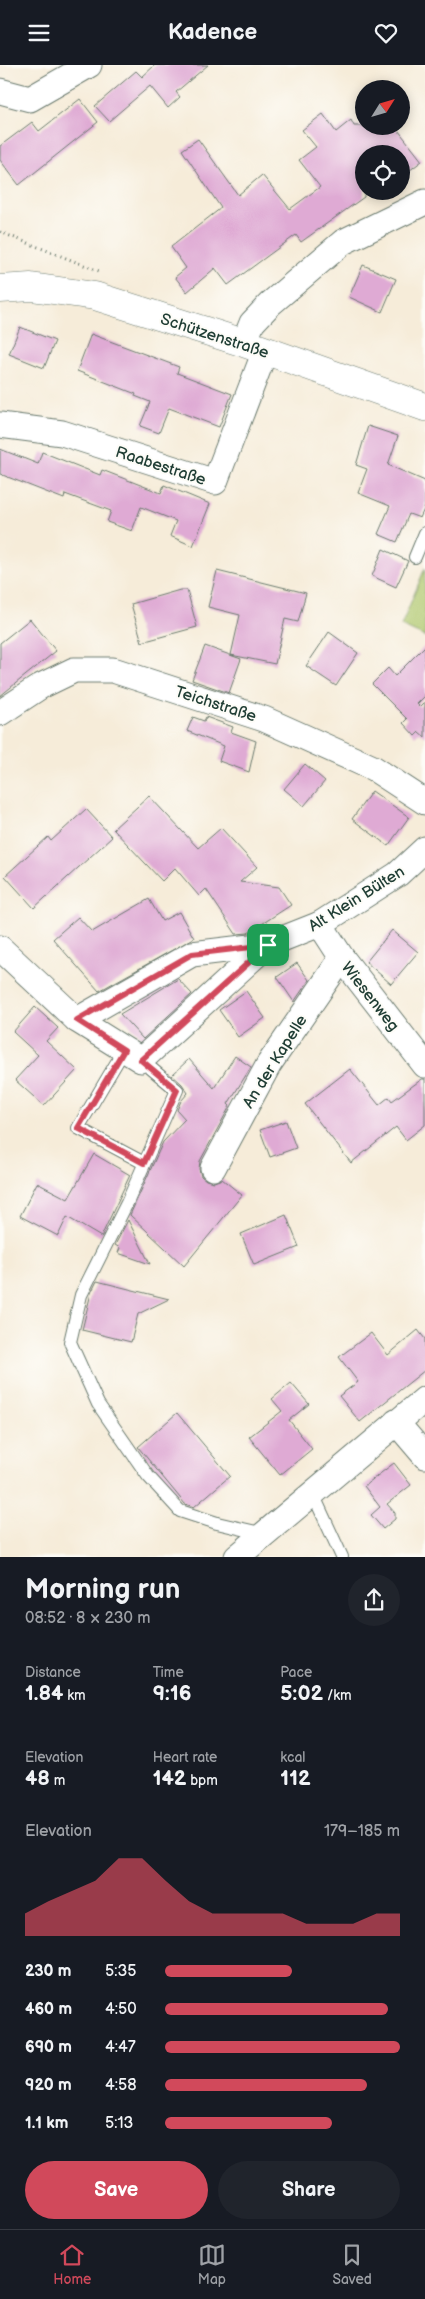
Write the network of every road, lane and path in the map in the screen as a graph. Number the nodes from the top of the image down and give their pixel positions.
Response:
1 (89, 65) edge
2 (0, 91) edge
3 (425, 202) edge
4 (0, 232) edge
5 (102, 272) dead end
6 (0, 289) edge
7 (255, 347) junction
8 (425, 407) edge
9 (0, 425) edge
10 (425, 533) edge
11 (415, 557) dead end
12 (0, 713) edge
13 (425, 802) edge
14 (425, 849) edge
15 (320, 924) junction
16 (268, 945) junction
17 (0, 947) edge
18 (342, 958) junction
19 (77, 1020) junction
20 (133, 1055) junction
21 (425, 1065) edge
22 (144, 1163) junction
23 (212, 1168) dead end
24 (425, 1399) edge
25 (396, 1422) junction
26 (425, 1456) edge
27 (313, 1494) junction
28 (264, 1534) junction
29 (237, 1557) edge
30 (342, 1557) edge

1 - 2 street
3 - 7 street
4 - 5 path
6 - 7 street, Schützenstraße
7 - 8 street, Schützenstraße
7 - 9 street, Raabestraße
10 - 11 lane
12 - 13 street, Teichstraße
14 - 15 street, Alt Klein Bülten
15 - 16 street, Alt Klein Bülten
15 - 18 street, Wiesenweg
16 - 19 street, Alt Klein Bülten
16 - 20 street
17 - 19 street
18 - 21 street, Wiesenweg
18 - 23 street, An der Kapelle
19 - 20 street
20 - 22 lane
20 - 22 lane
22 - 28 lane
24 - 25 street
25 - 26 street
25 - 27 street
27 - 28 street
27 - 30 lane
28 - 29 street

